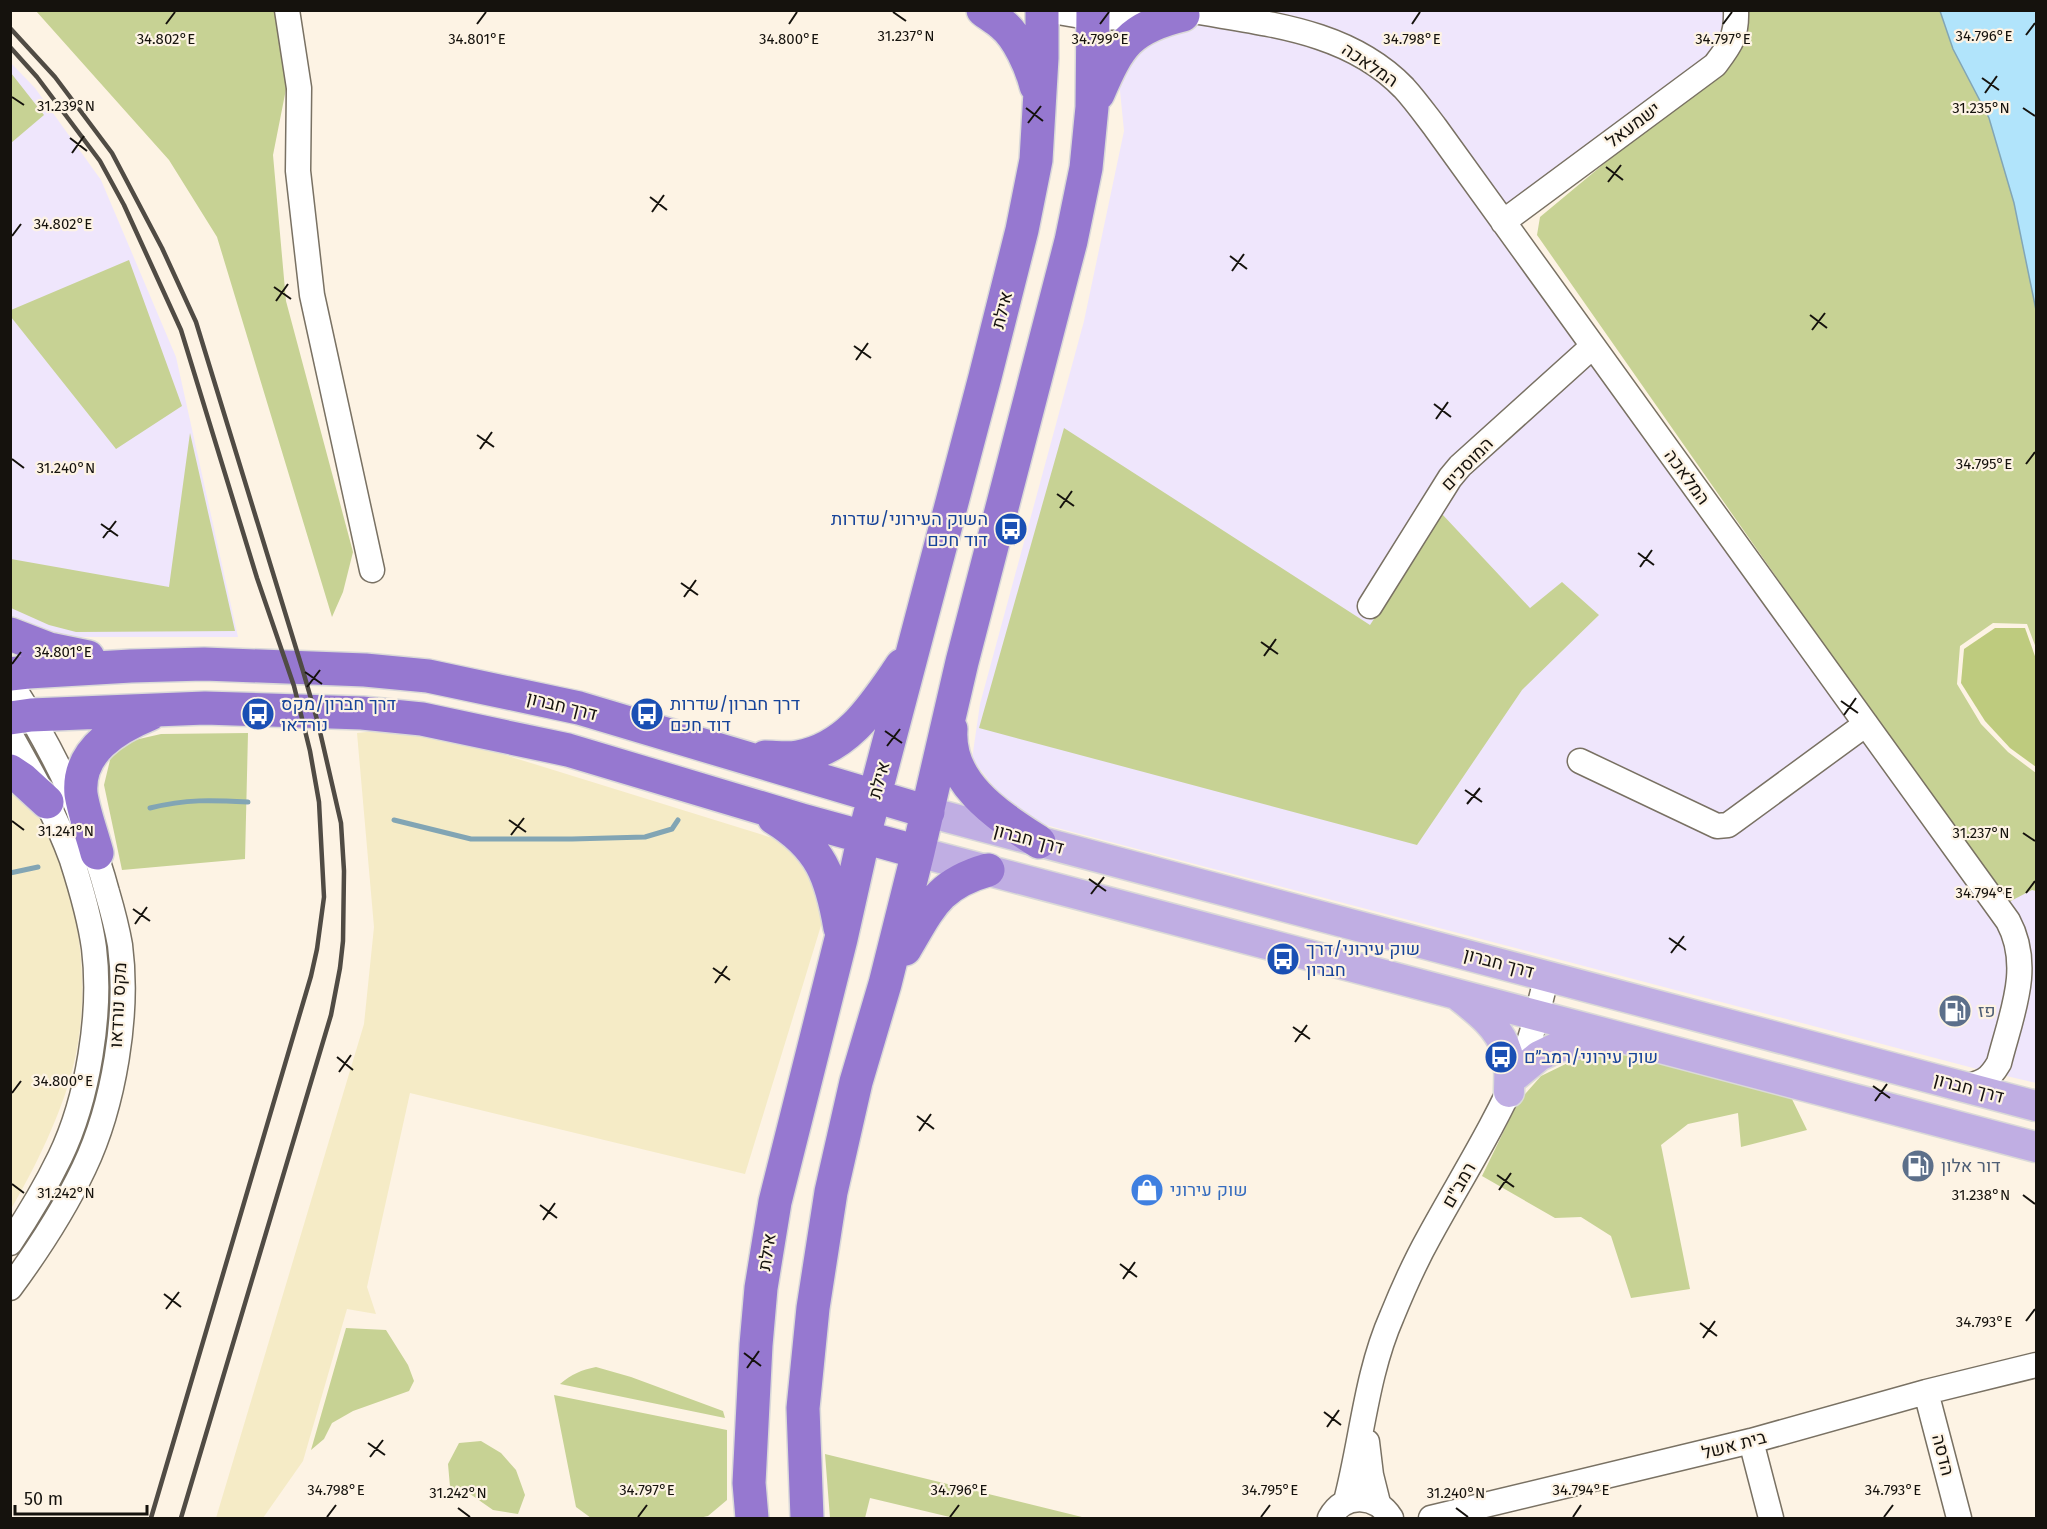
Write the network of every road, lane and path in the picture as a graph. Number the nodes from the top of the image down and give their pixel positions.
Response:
1 (287, 10) edge
2 (983, 10) edge
3 (1044, 10) edge
4 (1296, 10) edge
5 (1736, 10) edge
6 (1093, 14) edge
7 (1220, 14) edge
8 (1308, 33) junction
9 (1040, 102) junction
10 (1092, 107) junction
11 (1503, 222) junction
12 (1593, 346) junction
13 (372, 570) dead end
14 (1370, 606) dead end
15 (10, 634) edge
16 (914, 649) junction
17 (131, 666) junction
18 (10, 674) edge
19 (10, 682) edge
20 (954, 700) junction
21 (164, 709) junction
22 (17, 722) edge
23 (1866, 724) junction
24 (741, 757) junction
25 (1580, 761) dead end
26 (10, 771) edge
27 (874, 796) junction
28 (46, 802) junction
29 (754, 806) junction
30 (928, 812) junction
31 (864, 836) junction
32 (1039, 842) junction
33 (918, 852) junction
34 (97, 853) junction
35 (988, 870) junction
36 (842, 939) junction
37 (1547, 976) junction
38 (885, 984) junction
39 (1456, 993) junction
40 (1537, 1015) junction
41 (1618, 1036) junction
42 (1999, 1063) junction
43 (1512, 1084) junction
44 (1964, 1087) junction
45 (2034, 1105) edge
46 (2037, 1147) edge
47 (10, 1244) edge
48 (10, 1288) edge
49 (2037, 1365) edge
50 (1368, 1392) junction
51 (1926, 1392) junction
52 (1751, 1441) junction
53 (1338, 1510) edge
54 (1384, 1511) edge
55 (752, 1518) edge
56 (807, 1518) edge
57 (1431, 1518) edge
58 (1771, 1518) edge
59 (1959, 1518) edge

1 - 13 street
2 - 9 highway
3 - 6 street, המלאכה
3 - 9 highway, אילת
4 - 8 street
5 - 11 street, ישמעאל
6 - 7 street, המלאכה
6 - 10 highway
7 - 8 street, המלאכה
7 - 10 highway
8 - 11 street, המלאכה
9 - 16 highway, אילת
10 - 20 highway
11 - 12 street, המלאכה
12 - 14 street, המוסכים
12 - 23 street, המלאכה
15 - 17 highway
16 - 24 highway
16 - 27 highway, אילת
17 - 18 highway, דרך חברון
17 - 24 highway, דרך חברון
19 - 22 street
20 - 30 highway
20 - 32 highway
21 - 22 highway
21 - 29 highway
21 - 34 highway
22 - 28 street, מקס נורדאו
22 - 34 street, מקס נורדאו
23 - 25 street
23 - 42 street, המלאכה
24 - 27 highway, דרך חברון
26 - 28 highway
27 - 30 highway, דרך חברון
27 - 31 highway, אילת
28 - 47 street, מקס נורדאו
29 - 31 highway
29 - 36 highway
30 - 32 main road, דרך חברון
30 - 33 highway
31 - 33 highway
31 - 36 highway, אילת
32 - 37 main road, דרך חברון
33 - 35 main road
33 - 38 highway
34 - 48 street, מקס נורדאו
35 - 38 highway
35 - 39 main road
36 - 55 highway, אילת
37 - 40 street, רמב"ם
37 - 44 main road, דרך חברון
38 - 56 highway
39 - 40 main road
39 - 43 main road
40 - 41 main road
40 - 43 street, רמב"ם
41 - 43 main road
41 - 46 main road
42 - 44 street, המלאכה
42 - 45 street
43 - 50 street, רמב"ם
44 - 45 main road, דרך חברון
49 - 51 street, בית אשל
50 - 53 street, רמב"ם
50 - 54 street, רמב"ם
51 - 52 street, בית אשל
51 - 59 street, הדסה
52 - 57 street, בית אשל
52 - 58 street
53 - 54 street

